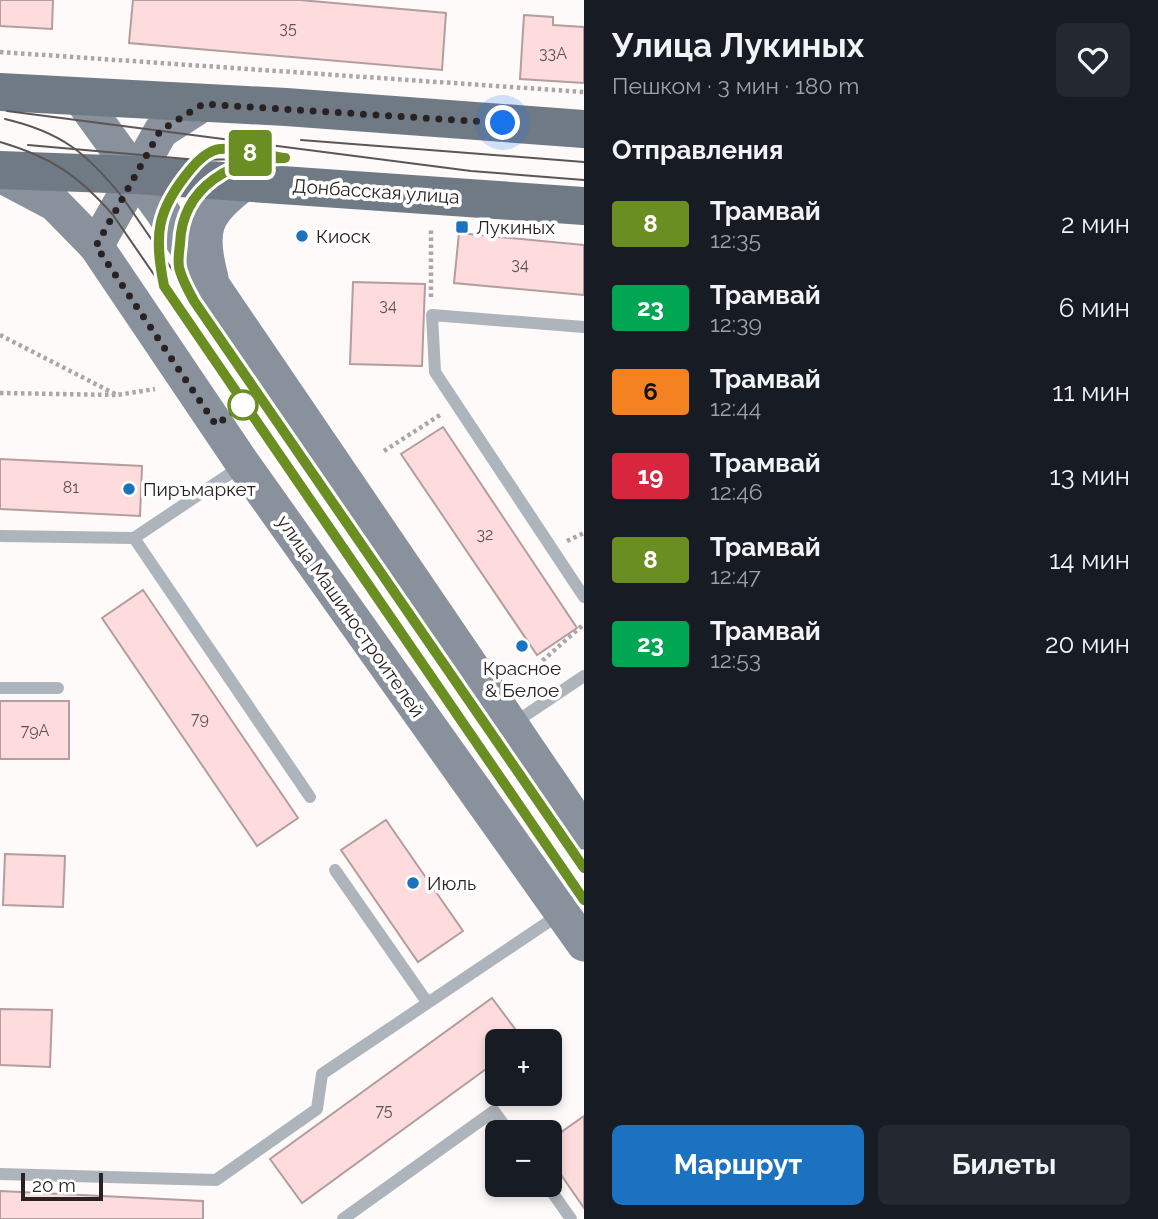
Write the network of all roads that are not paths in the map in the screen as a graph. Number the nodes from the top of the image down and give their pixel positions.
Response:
1 (0, 92) edge
2 (79, 96) junction
3 (203, 104) junction
4 (584, 129) edge
5 (0, 173) edge
6 (136, 175) junction
7 (245, 183) junction
8 (584, 206) edge
9 (96, 246) junction
10 (213, 289) junction
11 (584, 327) edge
12 (243, 464) junction
13 (0, 536) edge
14 (134, 538) junction
15 (584, 597) edge
16 (584, 676) edge
17 (0, 688) edge
18 (58, 688) dead end
19 (511, 725) junction
20 (310, 797) dead end
21 (584, 832) edge
22 (335, 870) dead end
23 (562, 913) junction
24 (584, 944) edge
25 (427, 1002) junction
26 (500, 1120) edge
27 (0, 1174) edge
28 (555, 1197) edge
29 (343, 1219) edge
30 (571, 1219) edge

1 - 2 main road
2 - 3 main road
2 - 6 main road
3 - 4 main road
3 - 6 main road
5 - 6 main road, Донбасская улица
5 - 9 main road, улица Машиностроителей
6 - 7 main road, Донбасская улица
6 - 9 main road
6 - 10 main road
7 - 8 main road, Донбасская улица
7 - 10 main road
9 - 12 main road, улица Машиностроителей
10 - 19 main road
11 - 15 lane
12 - 14 lane
12 - 23 main road, улица Машиностроителей
13 - 14 lane
14 - 20 lane
16 - 19 lane
17 - 18 lane
19 - 21 main road
22 - 25 lane
23 - 24 main road, улица Машиностроителей
23 - 25 lane
25 - 27 lane
26 - 29 lane
28 - 30 lane

